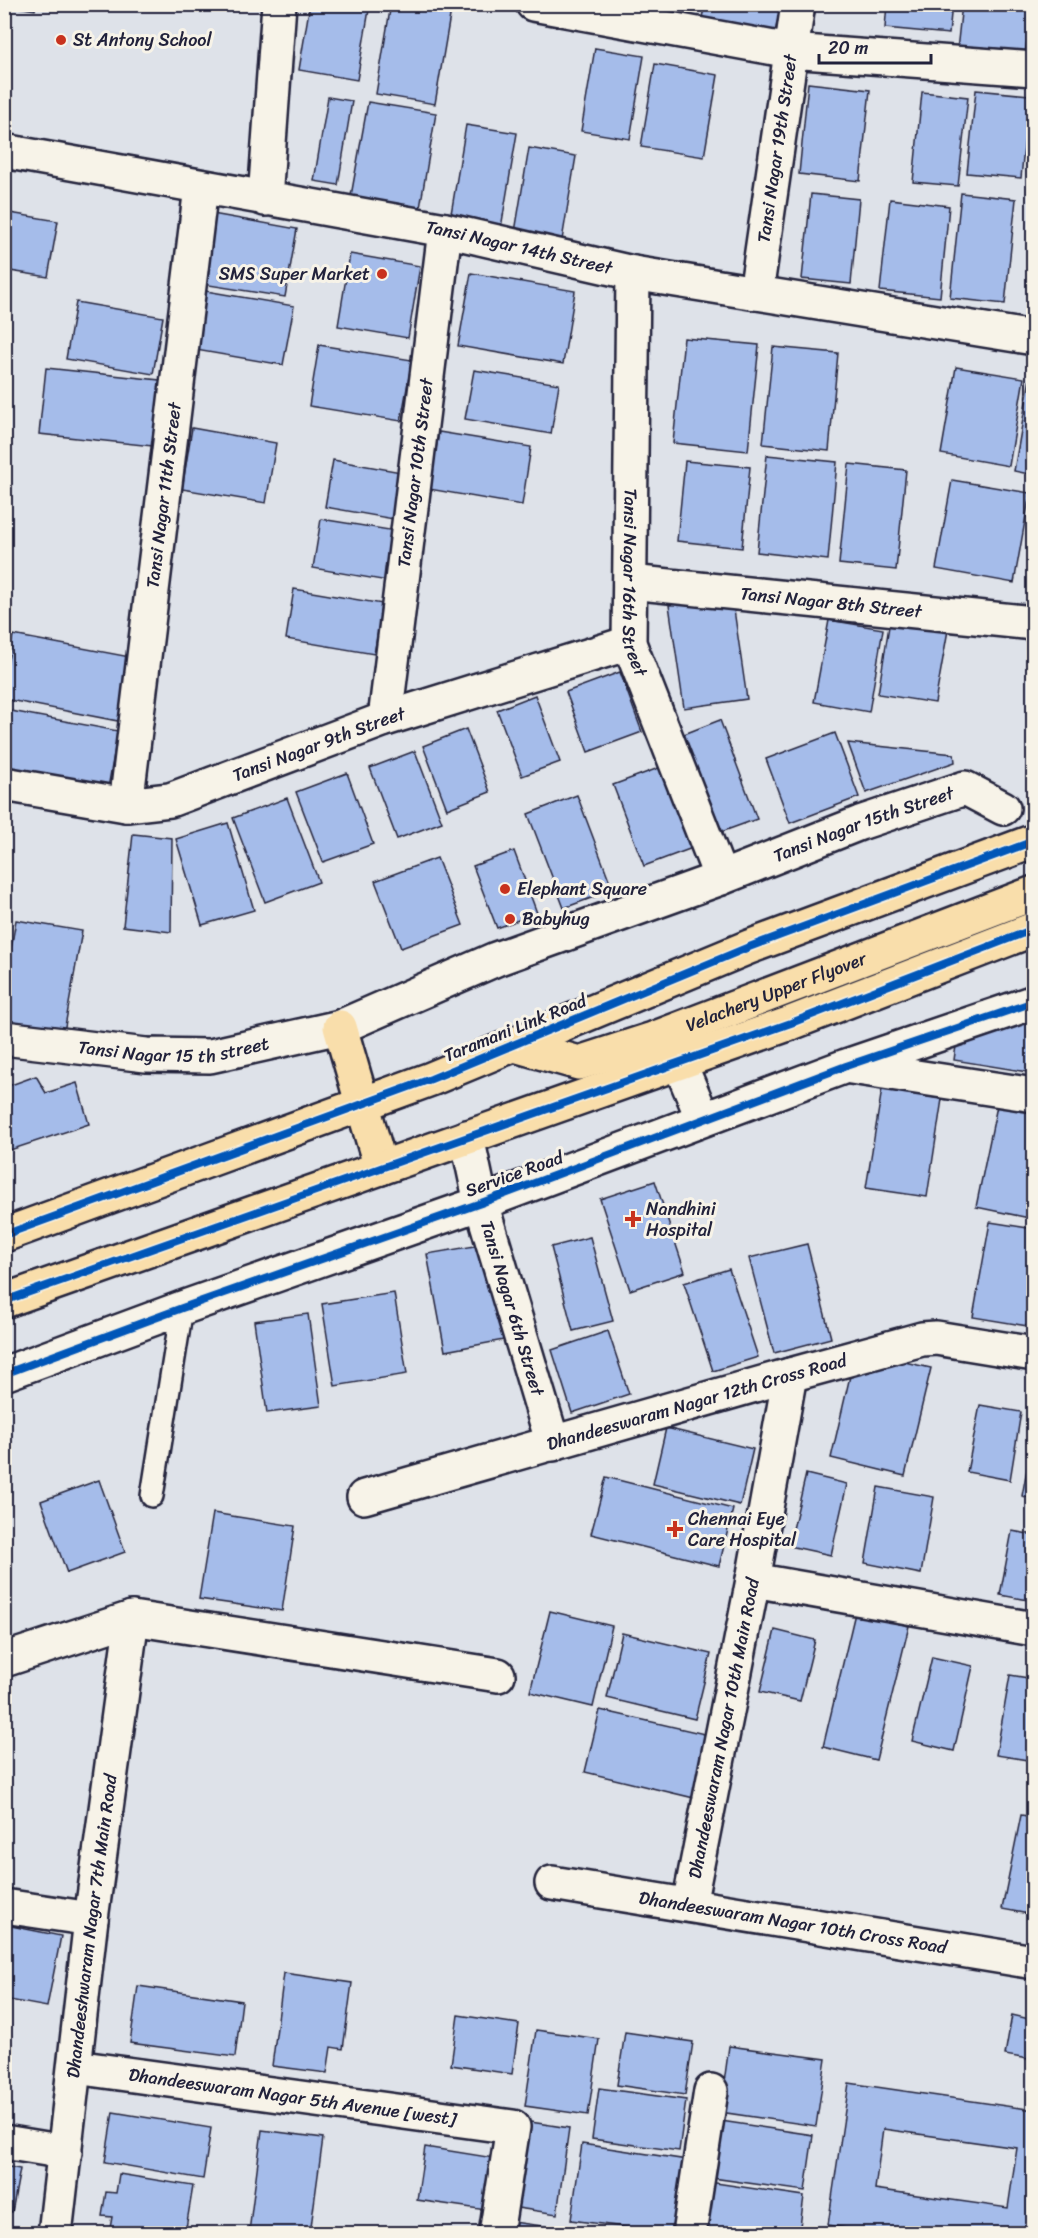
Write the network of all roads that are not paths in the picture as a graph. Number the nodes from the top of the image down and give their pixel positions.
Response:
1 (279, 4) edge
2 (533, 4) edge
3 (798, 4) edge
4 (790, 51) junction
5 (1034, 69) edge
6 (4, 151) edge
7 (201, 187) junction
8 (265, 199) junction
9 (445, 230) junction
10 (633, 273) junction
11 (756, 293) junction
12 (1034, 338) edge
13 (630, 582) junction
14 (1034, 623) edge
15 (629, 643) junction
16 (385, 718) junction
17 (4, 784) edge
18 (126, 805) junction
19 (1003, 808) dead end
20 (1034, 842) edge
21 (722, 878) junction
22 (1034, 892) edge
23 (1034, 929) edge
24 (1034, 1002) edge
25 (340, 1027) junction
26 (4, 1038) edge
27 (514, 1045) junction
28 (679, 1062) junction
29 (846, 1066) junction
30 (1034, 1095) edge
31 (361, 1103) junction
32 (703, 1119) junction
33 (467, 1137) junction
34 (381, 1168) junction
35 (481, 1203) junction
36 (4, 1235) edge
37 (4, 1301) edge
38 (182, 1308) junction
39 (1034, 1354) edge
40 (4, 1374) edge
41 (790, 1375) junction
42 (553, 1444) junction
43 (152, 1496) dead end
44 (364, 1497) dead end
45 (753, 1580) junction
46 (132, 1618) junction
47 (1034, 1629) edge
48 (4, 1660) edge
49 (498, 1675) dead end
50 (552, 1883) dead end
51 (4, 1905) edge
52 (689, 1905) junction
53 (91, 1919) junction
54 (1034, 1962) edge
55 (75, 2067) junction
56 (711, 2091) dead end
57 (4, 2142) edge
58 (65, 2152) junction
59 (56, 2234) edge
60 (496, 2234) edge
61 (689, 2234) edge

1 - 8 street
2 - 4 street
3 - 4 street, Tansi Nagar 19th Street
4 - 5 street
4 - 11 street, Tansi Nagar 19th Street
6 - 7 street, Tansi Nagar 14th Street
7 - 8 street, Tansi Nagar 14th Street
7 - 18 street, Tansi Nagar 11th Street
8 - 9 street, Tansi Nagar 14th Street
9 - 10 street, Tansi Nagar 14th Street
9 - 16 street, Tansi Nagar 10th Street
10 - 11 street, Tansi Nagar 14th Street
10 - 13 street, Tansi Nagar 16th Street
11 - 12 street, Tansi Nagar 14th Street
13 - 14 street, Tansi Nagar 8th Street
13 - 15 street, Tansi Nagar 16th Street
15 - 16 street, Tansi Nagar 9th Street
15 - 21 street, Tansi Nagar 16th Street
16 - 18 street, Tansi Nagar 9th Street
17 - 18 street, Tansi Nagar 9th Street
19 - 21 street, Tansi Nagar 15th Street
20 - 27 main road, Taramani Link Road
21 - 25 street, Tansi Nagar 15th Street
22 - 27 main road, Velachery Upper Flyover
23 - 28 main road
24 - 29 street, Service Road
25 - 26 street, Tansi Nagar 15 th street
25 - 31 main road
27 - 31 main road, Taramani Link Road
28 - 32 street
28 - 33 main road
29 - 30 street
29 - 32 street, Service Road
31 - 34 main road
31 - 36 main road, Taramani Link Road
32 - 35 street, Service Road
33 - 34 main road
33 - 35 street, Tansi Nagar 6th Street
34 - 37 main road
35 - 38 street, Service Road
35 - 42 street, Tansi Nagar 6th Street
38 - 40 street, Service Road
38 - 43 lane
39 - 41 street, Dhandeeswaram Nagar 12th Cross Road
41 - 42 street, Dhandeeswaram Nagar 12th Cross Road
41 - 45 street, Dhandeeswaram Nagar 10th Main Road
42 - 44 street, Dhandeeswaram Nagar 12th Cross Road
45 - 47 street
45 - 52 street, Dhandeeswaram Nagar 10th Main Road
46 - 48 street
46 - 49 street
46 - 53 street, Dhandeeshwaram Nagar 7th Main Road
50 - 52 street, Dhandeeswaram Nagar 10th Cross Road
51 - 53 street
52 - 54 street, Dhandeeswaram Nagar 10th Cross Road
53 - 55 street, Dhandeeshwaram Nagar 7th Main Road
55 - 58 street, Dhandeeshwaram Nagar 7th Main Road
55 - 60 street, Dhandeeswaram Nagar 5th Avenue [west]
56 - 61 street
57 - 58 street
58 - 59 street, Dhandeeshwaram Nagar 7th Main Road

